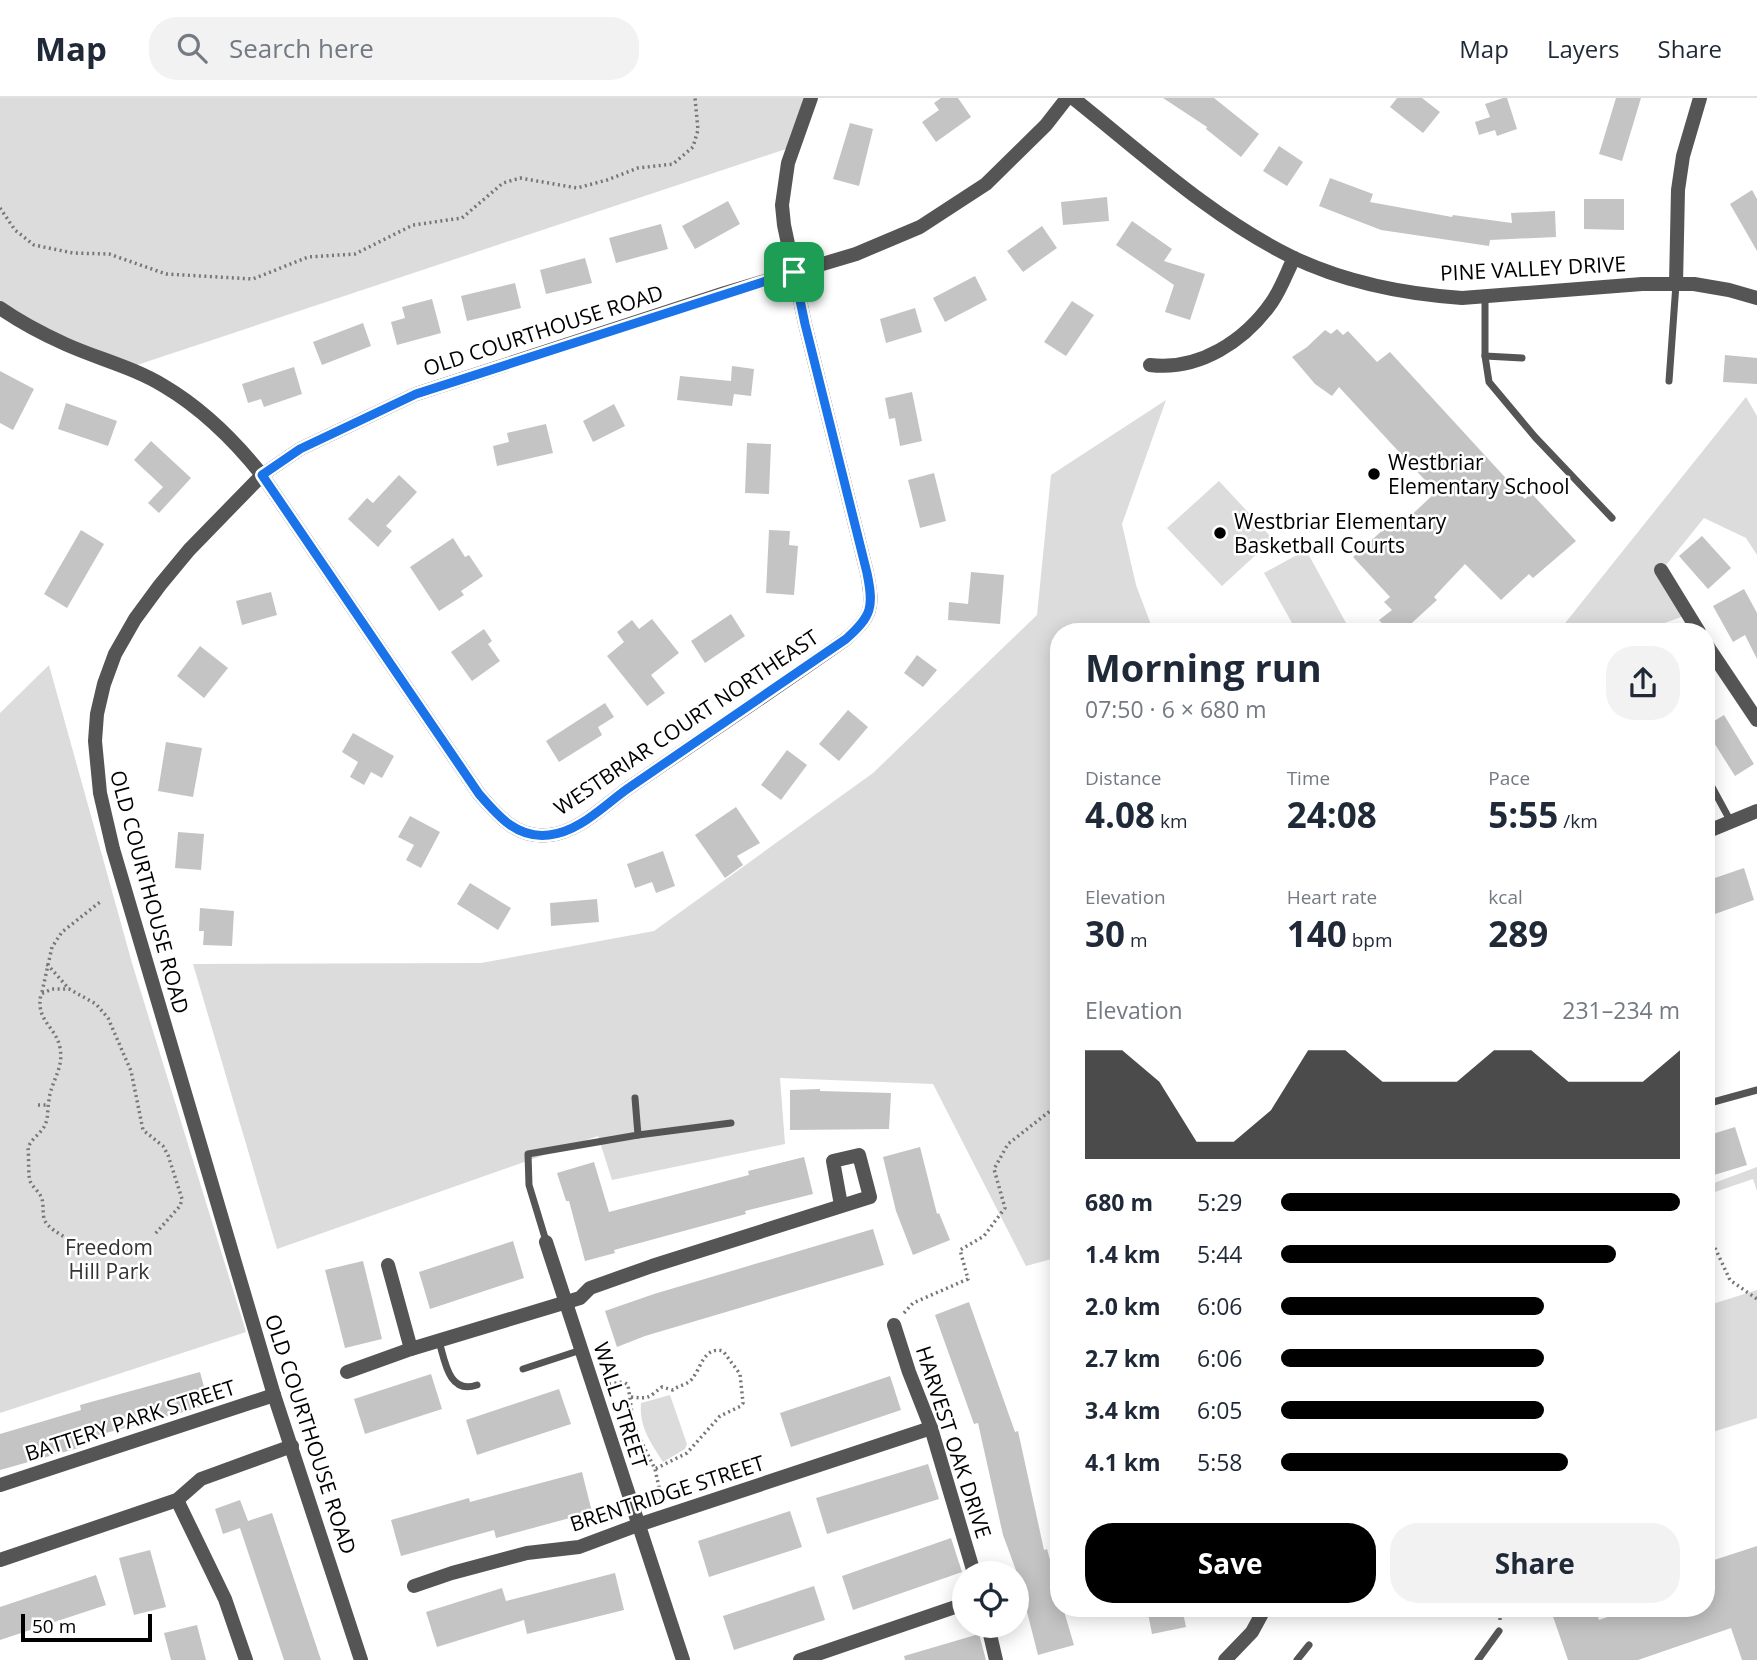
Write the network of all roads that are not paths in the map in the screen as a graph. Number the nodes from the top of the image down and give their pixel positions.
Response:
1 (811, 98) edge
2 (1067, 98) edge
3 (1073, 98) edge
4 (1700, 98) edge
5 (1294, 258) junction
6 (794, 272) junction
7 (1676, 284) junction
8 (1485, 295) junction
9 (1757, 298) edge
10 (0, 308) edge
11 (1485, 356) junction
12 (1522, 358) dead end
13 (1150, 365) dead end
14 (1669, 381) dead end
15 (262, 475) junction
16 (1612, 518) dead end
17 (1661, 570) dead end
18 (1693, 623) edge
19 (1715, 657) edge
20 (1757, 720) edge
21 (1715, 793) edge
22 (1757, 811) edge
23 (1731, 822) junction
24 (1715, 828) edge
25 (1757, 1090) edge
26 (635, 1098) dead end
27 (1715, 1102) edge
28 (731, 1123) dead end
29 (639, 1135) junction
30 (841, 1205) junction
31 (546, 1242) joint
32 (388, 1265) dead end
33 (566, 1302) junction
34 (894, 1325) road end
35 (438, 1340) junction
36 (411, 1349) junction
37 (581, 1350) junction
38 (523, 1370) dead end
39 (347, 1371) dead end
40 (477, 1385) dead end
41 (274, 1395) junction
42 (931, 1428) junction
43 (292, 1446) junction
44 (0, 1485) edge
45 (177, 1500) junction
46 (638, 1525) junction
47 (0, 1560) edge
48 (970, 1561) edge
49 (414, 1586) dead end
50 (952, 1609) edge
51 (1260, 1617) edge
52 (1499, 1631) dead end
53 (991, 1638) edge
54 (1309, 1645) dead end
55 (246, 1660) edge
56 (361, 1660) edge
57 (683, 1660) edge
58 (800, 1660) edge
59 (996, 1660) edge
60 (1225, 1660) edge
61 (1297, 1660) edge
62 (1478, 1660) edge

1 - 6 street, WESTBRIAR COURT NORTHEAST
2 - 6 street, OLD COURTHOUSE ROAD
3 - 5 street, PINE VALLEY DRIVE
4 - 7 street
5 - 8 street, PINE VALLEY DRIVE
5 - 13 street
6 - 15 street, OLD COURTHOUSE ROAD
6 - 15 street, WESTBRIAR COURT NORTHEAST
7 - 8 street, PINE VALLEY DRIVE
7 - 9 street, PINE VALLEY DRIVE
7 - 14 lane
8 - 11 lane
10 - 15 street, WESTBRIAR COURT NORTHEAST
11 - 12 lane
11 - 16 lane
15 - 41 street, OLD COURTHOUSE ROAD
17 - 18 street
19 - 20 street
21 - 23 lane
22 - 23 street
23 - 24 street
25 - 27 lane
26 - 29 lane
28 - 29 lane
29 - 31 lane
30 - 30 street
30 - 33 street
31 - 33 street, WALL STREET
32 - 36 street
33 - 35 street
33 - 37 street, WALL STREET
34 - 42 street, HARVEST OAK DRIVE
35 - 36 street
35 - 40 lane
36 - 39 street
37 - 38 lane
37 - 46 street, WALL STREET
41 - 43 street, OLD COURTHOUSE ROAD
41 - 44 street, BATTERY PARK STREET
42 - 46 street, BRENTRIDGE STREET
42 - 48 street, HARVEST OAK DRIVE
43 - 45 street
43 - 56 street, OLD COURTHOUSE ROAD
45 - 47 street
45 - 55 street
46 - 49 street, BRENTRIDGE STREET
46 - 57 street, WALL STREET
50 - 58 street
51 - 60 street
52 - 62 lane
53 - 59 street
54 - 61 lane

